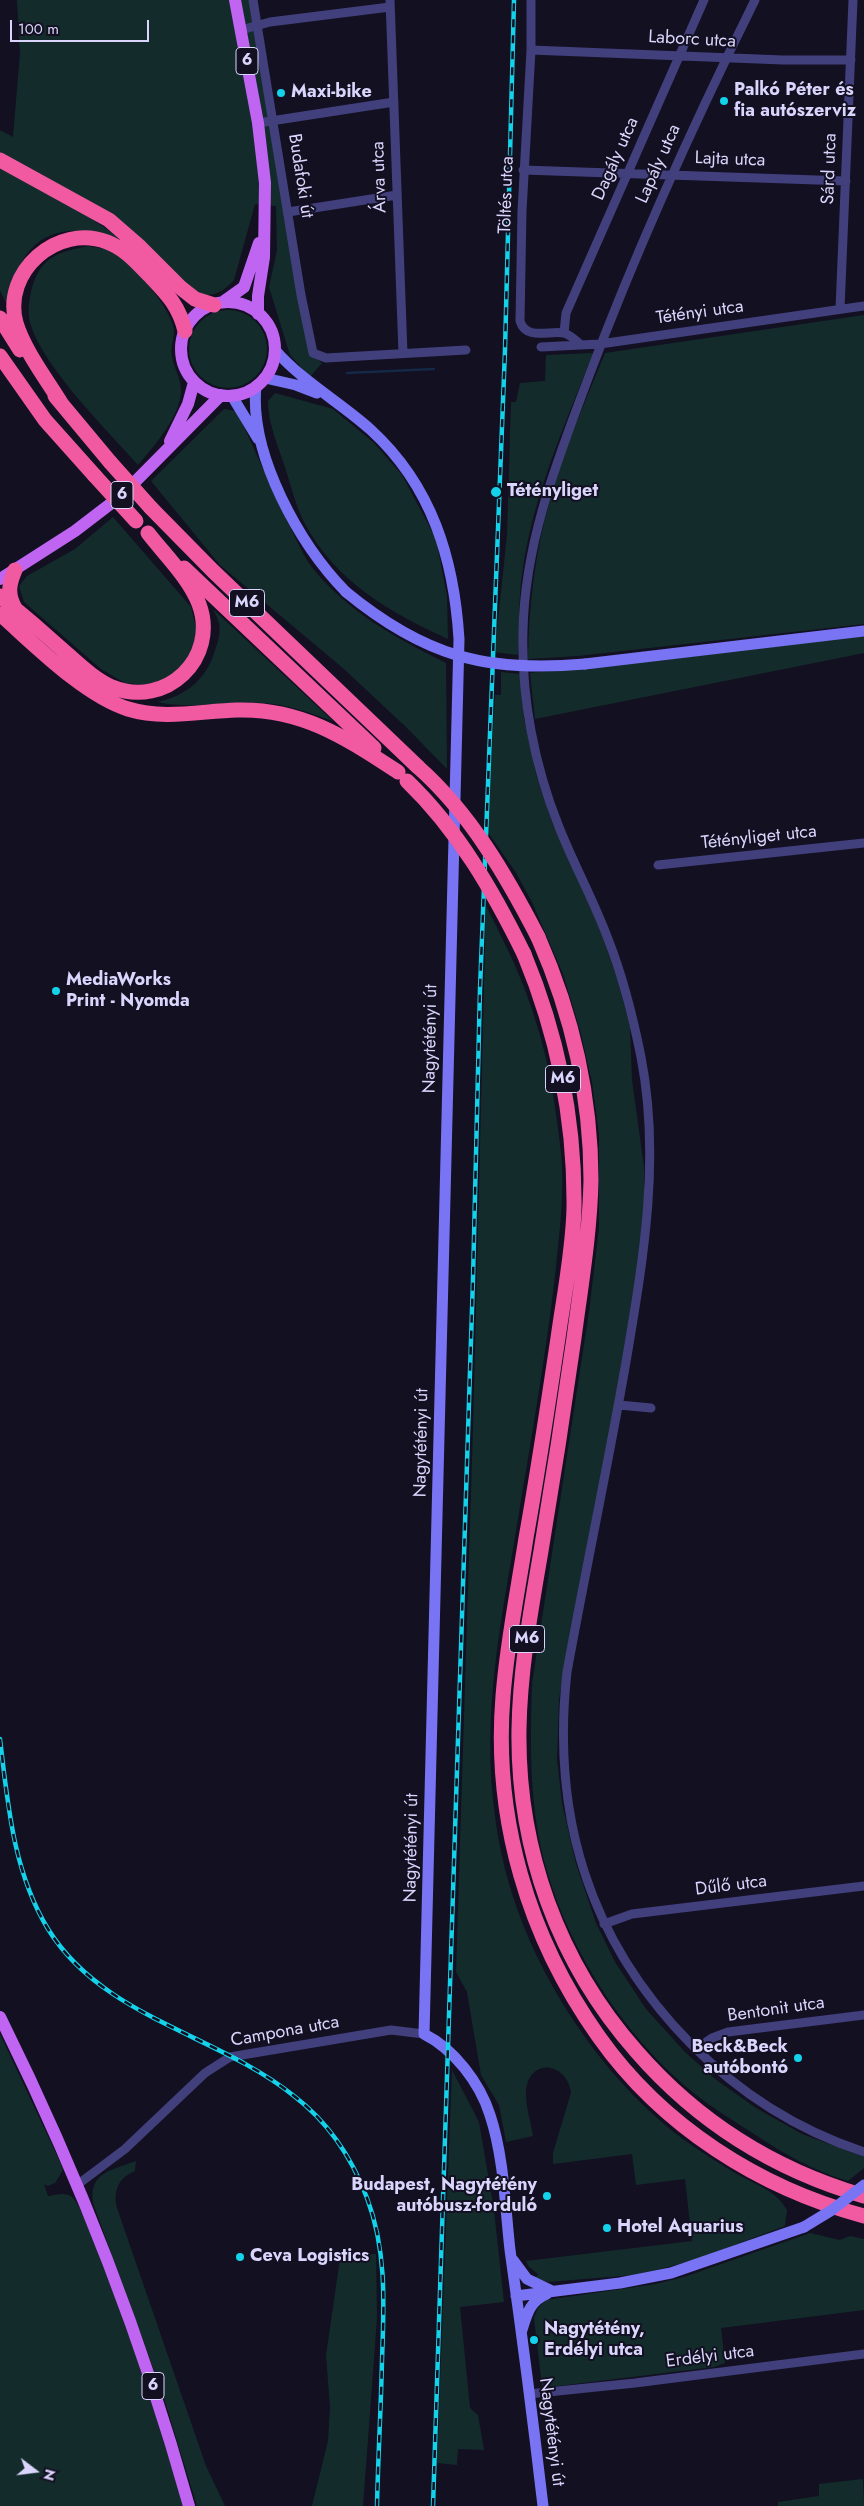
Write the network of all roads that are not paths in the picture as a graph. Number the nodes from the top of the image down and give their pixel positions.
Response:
1 (235, 0) edge
2 (253, 0) edge
3 (531, 0) edge
4 (704, 0) edge
5 (755, 0) edge
6 (853, 0) edge
7 (390, 3) edge
8 (257, 25) junction
9 (241, 30) junction
10 (531, 50) junction
11 (682, 54) junction
12 (726, 58) junction
13 (851, 60) junction
14 (266, 82) junction
15 (251, 84) junction
16 (394, 102) junction
17 (274, 120) junction
18 (258, 123) junction
19 (0, 160) edge
20 (523, 170) junction
21 (627, 172) junction
22 (671, 174) junction
23 (846, 181) junction
24 (397, 195) junction
25 (288, 212) junction
26 (264, 220) junction
27 (218, 304) junction
28 (864, 306) edge
29 (840, 309) junction
30 (258, 314) junction
31 (0, 318) edge
32 (185, 331) junction
33 (564, 333) junction
34 (600, 344) junction
35 (581, 345) junction
36 (541, 347) dead end
37 (275, 350) junction
38 (466, 350) dead end
39 (404, 353) junction
40 (0, 356) edge
41 (194, 382) junction
42 (260, 382) junction
43 (227, 396) junction
44 (328, 397) junction
45 (61, 403) junction
46 (164, 452) junction
47 (265, 452) junction
48 (148, 533) junction
49 (15, 570) junction
50 (0, 579) edge
51 (0, 596) edge
52 (16, 609) junction
53 (0, 614) edge
54 (864, 632) edge
55 (402, 776) junction
56 (864, 843) edge
57 (658, 865) dead end
58 (619, 1405) junction
59 (651, 1408) dead end
60 (864, 1886) edge
61 (604, 1924) junction
62 (864, 2015) edge
63 (0, 2017) edge
64 (424, 2034) junction
65 (696, 2050) junction
66 (864, 2152) edge
67 (77, 2185) junction
68 (864, 2185) edge
69 (864, 2196) edge
70 (864, 2216) edge
71 (512, 2258) junction
72 (554, 2292) junction
73 (516, 2296) junction
74 (521, 2334) junction
75 (864, 2354) edge
76 (529, 2394) junction
77 (189, 2506) edge
78 (543, 2506) edge

1 - 9 main road, Budafoki út / 6
2 - 8 street, Budafoki út
3 - 10 street, Töltés utca
4 - 11 street, Dagály utca
5 - 12 street, Lapály utca
6 - 13 street, Sárd utca
7 - 8 street
7 - 16 street, Árva utca
8 - 9 street
8 - 14 street, Budafoki út
9 - 15 main road, Budafoki út / 6
10 - 11 street, Laborc utca
10 - 20 street, Töltés utca
11 - 12 street, Laborc utca
11 - 21 street, Dagály utca
12 - 13 street, Laborc utca
12 - 22 street, Lapály utca
13 - 23 street, Sárd utca
14 - 15 street
14 - 17 street, Budafoki út
15 - 18 main road, Budafoki út / 6
16 - 17 street
16 - 24 street, Árva utca
17 - 18 street
17 - 25 street, Budafoki út
18 - 26 main road, Budafoki út / 6
19 - 27 highway
20 - 21 street, Lajta utca
20 - 33 street, Töltés utca
21 - 22 street, Lajta utca
21 - 33 street, Dagály utca
22 - 23 street, Lajta utca
22 - 34 street, Lapály utca
23 - 29 street, Sárd utca
24 - 25 street
24 - 39 street, Árva utca
25 - 39 street, Budafoki út
26 - 27 main road, Budafoki út / 6
26 - 30 main road, Budafoki út / 6
27 - 30 main road
27 - 32 main road, 6
28 - 29 street, Tétényi utca
29 - 34 street, Tétényi utca
30 - 37 main road
31 - 45 highway, M6
32 - 41 main road
32 - 45 highway
33 - 35 street
34 - 35 street, Tétényi utca
34 - 58 street, Lapály utca
35 - 36 street, Tétényi utca
37 - 42 main road
37 - 44 main road, Nagytétényi út
38 - 39 street
40 - 48 highway, M6, bridge
41 - 43 main road
41 - 46 main road, 6
42 - 43 main road, 6
42 - 44 main road, Nagytétényi út
42 - 47 main road
43 - 46 main road, 6
43 - 47 main road
44 - 64 main road, Nagytétényi út
45 - 69 highway, M6, bridge
46 - 49 main road, 6
47 - 54 main road, bridge
48 - 52 highway
48 - 55 highway, M6
49 - 50 main road, 6
49 - 52 highway
51 - 52 highway
53 - 55 highway
55 - 70 highway, M6, bridge
56 - 57 street, Tétényliget utca
58 - 59 street
58 - 61 street, Lapály utca
60 - 61 street, Dűlő utca
61 - 65 street, Lapály utca
62 - 65 street, Bentonit utca
63 - 67 main road, 6
64 - 67 street, Campona utca
64 - 71 main road, Nagytétényi út
65 - 66 street, Lapály utca
67 - 77 main road, 6
68 - 72 main road, bridge
71 - 72 main road
71 - 73 main road, Nagytétényi út
72 - 73 main road
72 - 74 main road
73 - 74 main road, Nagytétényi út
74 - 76 main road, Nagytétényi út
75 - 76 street, Erdélyi utca
76 - 78 main road, Nagytétényi út

